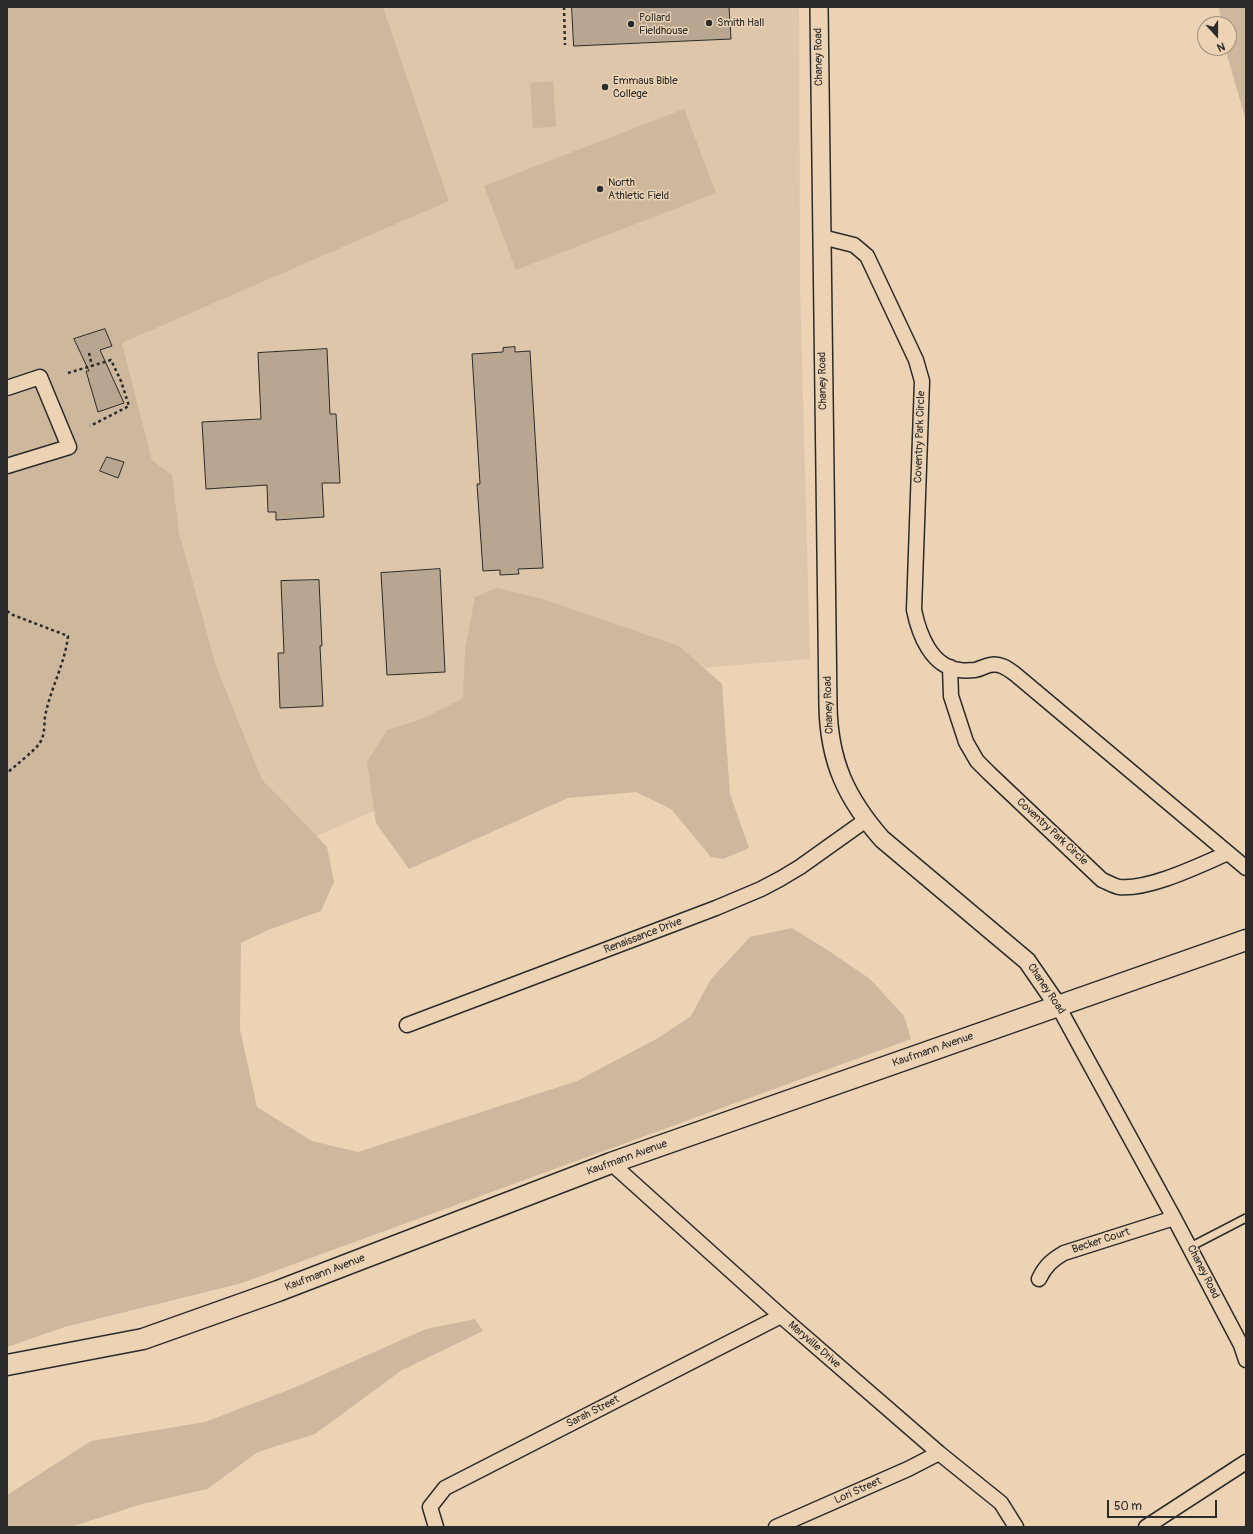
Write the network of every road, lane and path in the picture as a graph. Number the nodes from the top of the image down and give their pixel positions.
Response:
1 (564, 7) edge
2 (819, 7) edge
3 (565, 45) dead end
4 (822, 237) junction
5 (89, 353) dead end
6 (92, 366) junction
7 (68, 373) dead end
8 (7, 388) edge
9 (90, 426) dead end
10 (7, 466) edge
11 (7, 611) edge
12 (950, 667) junction
13 (7, 773) edge
14 (866, 820) junction
15 (1228, 853) junction
16 (1246, 868) edge
17 (1246, 940) edge
18 (1058, 1006) junction
19 (407, 1025) dead end
20 (611, 1163) junction
21 (1174, 1218) junction
22 (1246, 1218) edge
23 (1190, 1247) junction
24 (1039, 1279) dead end
25 (781, 1316) junction
26 (1246, 1360) edge
27 (7, 1365) edge
28 (939, 1453) junction
29 (1246, 1462) edge
30 (436, 1527) edge
31 (776, 1527) edge
32 (1016, 1527) edge
33 (1146, 1527) edge

1 - 3 path
2 - 4 street, Chaney Road
4 - 12 street, Coventry Park Circle
4 - 14 street, Chaney Road
5 - 6 path
6 - 7 path
6 - 9 path
8 - 10 street
11 - 13 path
12 - 15 street, Coventry Park Circle
12 - 15 street, Coventry Park Circle
14 - 18 street, Chaney Road
14 - 19 street, Renaissance Drive
15 - 16 street, Coventry Park Circle
17 - 18 main road, Kaufmann Avenue
18 - 20 main road, Kaufmann Avenue
18 - 21 street, Chaney Road
20 - 25 street, Maryville Drive
20 - 27 main road, Kaufmann Avenue
21 - 23 street, Chaney Road
21 - 24 street, Becker Court
22 - 23 lane
23 - 26 street, Chaney Road
25 - 28 street, Maryville Drive
25 - 30 street, Sarah Street
28 - 31 street, Lori Street
28 - 32 street, Maryville Drive
29 - 33 street

